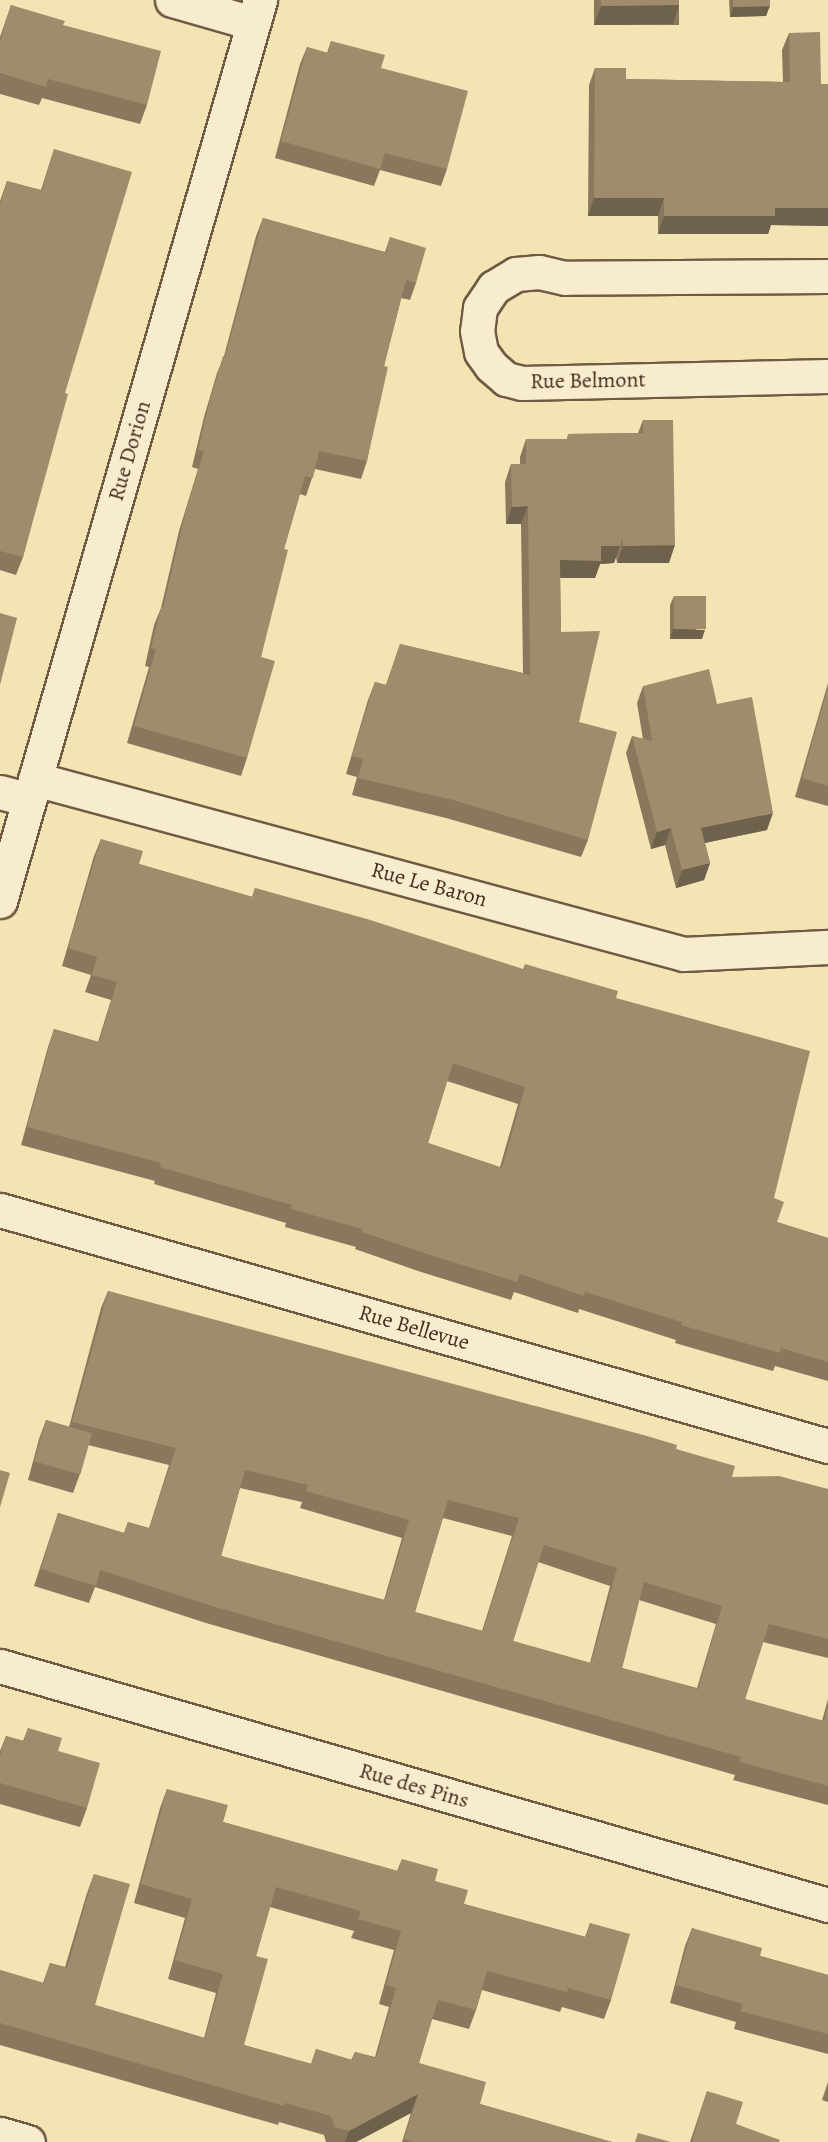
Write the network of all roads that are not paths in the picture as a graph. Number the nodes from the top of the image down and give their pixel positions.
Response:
1 (172, 0) edge
2 (256, 12) edge
3 (828, 276) edge
4 (828, 376) edge
5 (22, 790) edge
6 (0, 902) edge
7 (828, 947) edge
8 (0, 1210) edge
9 (828, 1446) edge
10 (0, 1666) edge
11 (828, 1905) edge
12 (0, 2134) edge
13 (28, 2142) edge

1 - 2 street
2 - 5 street, Rue Dorion
3 - 4 street, Rue Belmont
5 - 6 street, Rue Dorion
5 - 7 street, Rue Le Baron
8 - 9 street, Rue Bellevue
10 - 11 street, Rue des Pins
12 - 13 street

